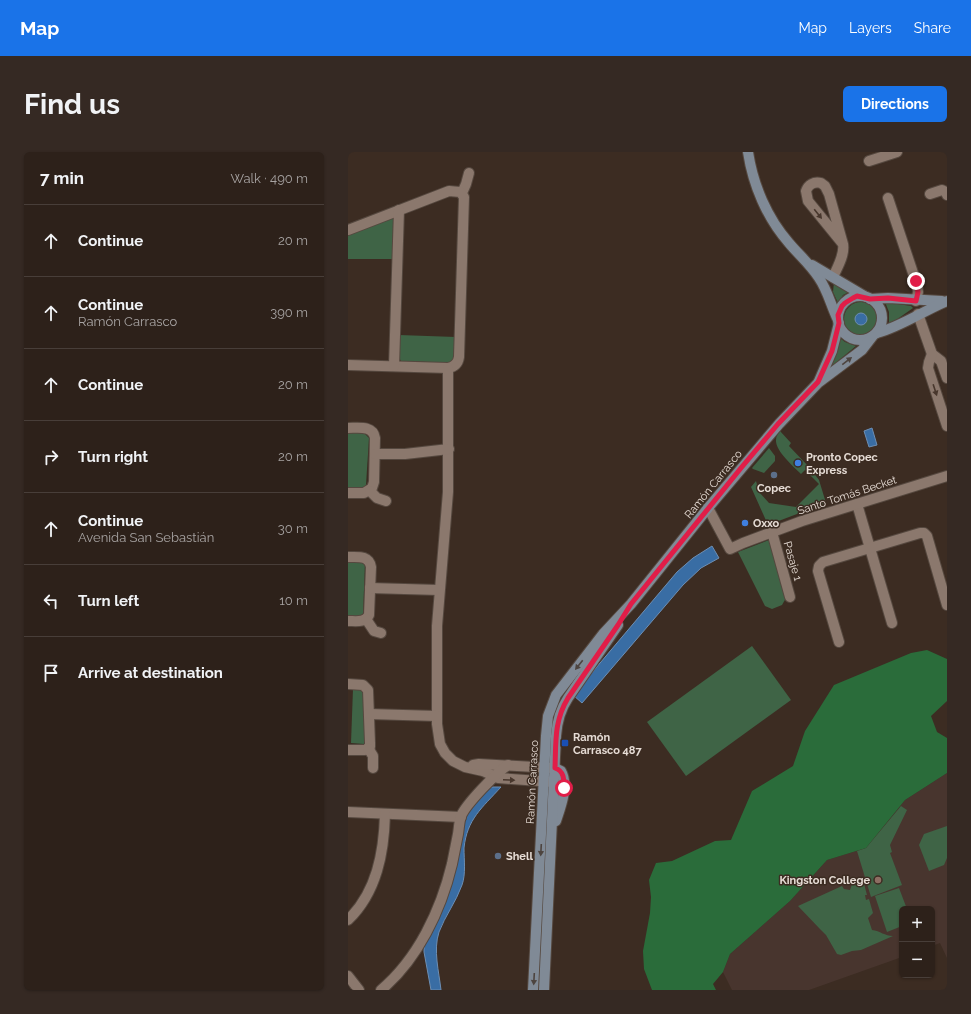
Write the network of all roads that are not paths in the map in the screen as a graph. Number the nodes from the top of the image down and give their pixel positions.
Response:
1 (748, 152) edge
2 (897, 152) edge
3 (869, 161) dead end
4 (468, 173) dead end
5 (462, 193) junction
6 (930, 194) dead end
7 (947, 195) edge
8 (888, 198) dead end
9 (399, 210) junction
10 (348, 230) edge
11 (842, 244) junction
12 (807, 262) junction
13 (833, 277) junction
14 (829, 295) junction
15 (868, 298) junction
16 (916, 301) junction
17 (947, 301) edge
18 (918, 314) junction
19 (839, 321) junction
20 (874, 335) junction
21 (932, 354) junction
22 (348, 364) edge
23 (394, 366) junction
24 (448, 368) junction
25 (947, 378) edge
26 (818, 382) junction
27 (947, 426) edge
28 (348, 428) edge
29 (449, 449) junction
30 (375, 454) junction
31 (947, 476) edge
32 (370, 491) junction
33 (348, 493) edge
34 (386, 501) dead end
35 (857, 504) junction
36 (708, 508) junction
37 (772, 532) junction
38 (870, 548) junction
39 (348, 557) edge
40 (370, 588) junction
41 (439, 590) junction
42 (790, 597) dead end
43 (947, 605) edge
44 (366, 619) junction
45 (348, 621) edge
46 (892, 623) dead end
47 (381, 633) dead end
48 (839, 642) dead end
49 (348, 684) edge
50 (369, 714) junction
51 (437, 716) junction
52 (368, 748) junction
53 (348, 750) edge
54 (494, 764) junction
55 (508, 765) junction
56 (478, 767) junction
57 (550, 767) junction
58 (373, 768) dead end
59 (494, 777) junction
60 (549, 781) junction
61 (348, 812) edge
62 (385, 814) junction
63 (461, 817) junction
64 (552, 832) junction
65 (348, 920) edge
66 (348, 976) edge
67 (393, 986) edge
68 (359, 990) edge
69 (381, 990) edge
70 (533, 990) edge
71 (544, 990) edge

1 - 12 main road
2 - 3 street
4 - 5 street
5 - 9 street
5 - 24 street
6 - 7 street
8 - 16 street
9 - 10 street
9 - 23 street
11 -> 11 street
11 - 13 street
12 - 13 main road
12 - 14 main road
13 - 14 main road
13 - 15 main road
14 - 19 main road
15 - 16 main road
15 - 19 main road
15 - 20 main road
16 - 17 main road
17 - 18 main road
18 - 20 main road
18 - 21 street
19 - 20 main road
19 - 26 main road, Ramón Carrasco
26 -> 20 main road, Ramón Carrasco
21 - 25 street
21 -> 27 street
22 - 23 street
23 - 24 street
24 - 29 street
26 - 36 main road, Ramón Carrasco
28 - 30 street
29 - 30 street
29 - 41 street
30 - 32 street
31 - 35 street, Santo Tomás Becket
32 - 33 street
32 - 34 street
35 - 37 street, Santo Tomás Becket
35 - 38 street
36 - 37 street, Santo Tomás Becket
36 - 57 main road, Ramón Carrasco
37 - 42 street, Pasaje 1
38 - 43 street
38 - 46 street
38 - 48 street
39 - 40 street
40 - 41 street
40 - 44 street
41 - 51 street
44 - 45 street
44 - 47 street
49 - 50 street
50 - 51 street
50 - 52 street
51 - 56 street
52 - 53 street
52 - 58 street
54 - 55 street
54 - 56 street
54 - 59 street
55 - 57 street
55 - 59 street
56 - 59 street
57 - 60 main road, Ramón Carrasco
57 - 64 main road
59 -> 60 street
59 - 63 street
60 - 64 main road, Ramón Carrasco
60 -> 70 main road, Ramón Carrasco
61 - 62 street
62 - 63 street
62 - 65 street
63 - 67 street
64 - 71 main road, Ramón Carrasco
66 - 68 street
67 - 69 street

